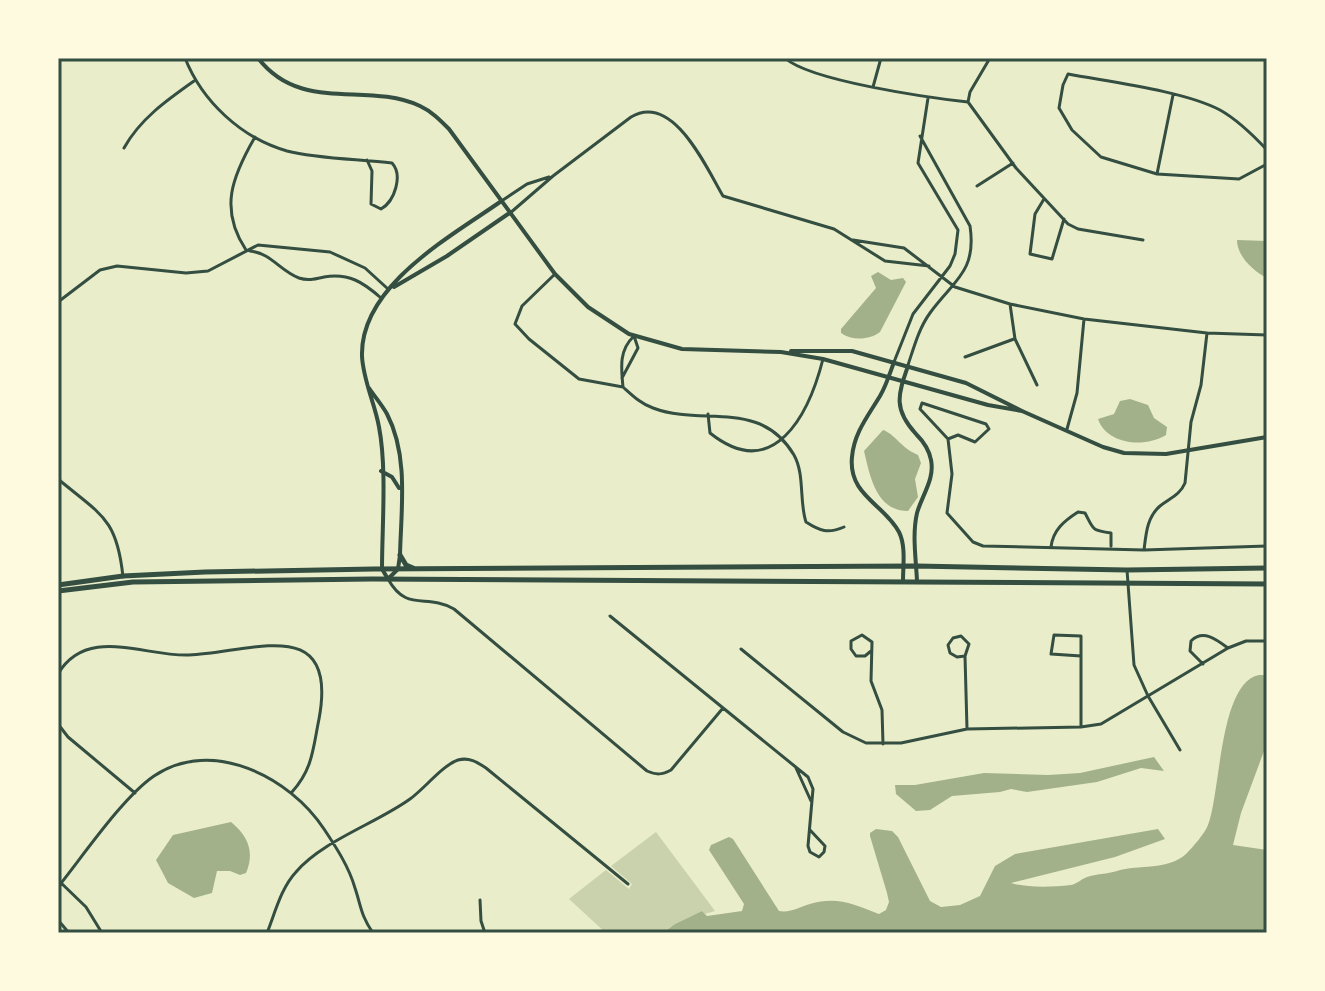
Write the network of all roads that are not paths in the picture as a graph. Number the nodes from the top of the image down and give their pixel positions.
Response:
1 (185, 58) edge
2 (258, 58) edge
3 (785, 58) edge
4 (881, 58) edge
5 (990, 58) edge
6 (194, 81) junction
7 (873, 87) junction
8 (1174, 95) junction
9 (928, 98) junction
10 (968, 102) junction
11 (920, 136) junction
12 (255, 137) junction
13 (124, 148) dead end
14 (1267, 150) edge
15 (367, 160) junction
16 (1013, 163) junction
17 (1267, 164) edge
18 (1157, 174) junction
19 (553, 176) junction
20 (977, 186) dead end
21 (1045, 198) junction
22 (500, 202) junction
23 (509, 214) junction
24 (1064, 219) junction
25 (851, 239) junction
26 (1143, 240) dead end
27 (246, 250) junction
28 (929, 266) junction
29 (555, 274) junction
30 (943, 277) junction
31 (955, 287) junction
32 (389, 290) junction
33 (381, 298) junction
34 (58, 302) edge
35 (1010, 304) junction
36 (1084, 319) junction
37 (1207, 333) junction
38 (1267, 335) edge
39 (634, 336) junction
40 (1015, 339) junction
41 (781, 352) junction
42 (965, 357) dead end
43 (823, 359) junction
44 (894, 362) junction
45 (908, 366) junction
46 (889, 376) junction
47 (622, 378) junction
48 (903, 380) junction
49 (1037, 385) dead end
50 (623, 387) junction
51 (369, 388) junction
52 (1022, 411) junction
53 (708, 414) junction
54 (1066, 430) junction
55 (948, 439) junction
56 (1267, 439) edge
57 (782, 440) junction
58 (1189, 450) junction
59 (381, 471) junction
60 (58, 479) edge
61 (401, 493) junction
62 (844, 527) dead end
63 (1267, 546) edge
64 (1051, 547) junction
65 (1111, 548) junction
66 (1144, 550) junction
67 (400, 555) junction
68 (903, 566) junction
69 (916, 566) junction
70 (508, 568) junction
71 (1267, 568) edge
72 (382, 569) junction
73 (398, 569) junction
74 (414, 569) junction
75 (594, 569) junction
76 (1127, 570) junction
77 (123, 579) junction
78 (388, 579) junction
79 (508, 581) junction
80 (594, 581) junction
81 (903, 581) junction
82 (917, 581) junction
83 (1267, 584) edge
84 (58, 585) edge
85 (1127, 585) junction
86 (58, 591) edge
87 (610, 616) dead end
88 (1267, 641) edge
89 (1228, 648) junction
90 (741, 649) dead end
91 (871, 651) junction
92 (965, 656) junction
93 (1081, 656) junction
94 (1203, 664) junction
95 (58, 674) edge
96 (1148, 696) junction
97 (723, 708) junction
98 (58, 724) edge
99 (1081, 727) junction
100 (967, 729) junction
101 (883, 744) junction
102 (1180, 750) dead end
103 (796, 768) junction
104 (808, 777) junction
105 (802, 781) junction
106 (292, 792) junction
107 (135, 793) junction
108 (811, 802) junction
109 (810, 830) junction
110 (333, 844) junction
111 (59, 883) edge
112 (628, 884) dead end
113 (480, 900) dead end
114 (58, 920) edge
115 (69, 933) edge
116 (102, 933) edge
117 (267, 933) edge
118 (373, 933) edge
119 (485, 933) edge

1 - 6 street
2 - 22 street
3 - 7 street
4 - 7 street
5 - 10 street
6 - 12 street
6 - 13 street
7 - 9 street
8 - 14 street
8 - 18 street
8 - 18 street
9 - 10 street
9 - 11 street
10 - 16 street
11 - 30 street
11 - 31 street
12 - 15 street
12 - 27 street
15 - 15 street
16 - 20 street
16 - 21 street
17 - 18 street
19 - 22 street
19 - 23 street
19 - 25 street
21 - 24 street
21 - 24 street
22 - 23 street
22 - 32 street
23 - 29 street
23 - 32 street
24 - 26 street
25 - 28 street
25 - 28 street
27 - 32 street
27 - 33 street
27 - 34 street
28 - 30 street
29 - 39 street
29 - 50 street
30 - 31 street
30 - 44 street
31 - 35 street
31 - 45 street
32 - 33 street
33 - 51 street
35 - 36 street
35 - 40 street
36 - 37 street
36 - 54 street
37 - 38 street
37 - 58 street
39 - 41 street
39 - 47 street
39 - 47 street
40 - 42 street
40 - 49 street
41 - 43 street
41 - 44 street
43 - 46 street
43 - 57 street
44 - 45 street
44 - 46 street
45 - 48 street
45 - 52 street
46 - 48 street
46 - 68 street
47 - 50 street
48 - 52 street
48 - 69 street
50 - 53 street
51 - 59 street
51 - 61 street
52 - 54 street
53 - 57 street
53 - 57 street
54 - 58 street
55 - 55 street
55 - 64 street
56 - 58 street
57 - 62 street
58 - 66 street
59 - 61 street
59 - 72 street
60 - 77 street
61 - 67 street
63 - 66 street
64 - 65 street
64 - 65 street
65 - 66 street
67 - 73 street
67 - 74 main road
68 - 69 main road
68 - 75 main road
68 - 81 street
69 - 76 main road
69 - 82 street
70 - 74 main road
70 - 75 main road
70 - 79 main road
71 - 76 main road
72 - 73 main road
72 - 77 main road
72 - 78 street
73 - 74 main road
73 - 78 street
75 - 80 main road
76 - 85 street
77 - 78 main road
77 - 84 main road
77 - 86 main road
78 - 79 main road
78 - 97 street
79 - 80 main road
80 - 81 main road
81 - 82 main road
82 - 85 main road
83 - 85 main road
85 - 96 street
87 - 97 street
88 - 89 street
89 - 94 street
89 - 94 street
90 - 101 street
91 - 91 street
91 - 101 street
92 - 92 street
92 - 100 street
93 - 93 street
93 - 99 street
94 - 96 street
95 - 106 street
96 - 99 street
96 - 102 street
97 - 103 street
98 - 107 street
99 - 100 street
100 - 101 street
103 - 104 street
103 - 105 street
104 - 105 street
104 - 108 street
105 - 108 street
106 - 107 street
106 - 110 street
107 - 111 street
108 - 109 street
109 - 109 street
110 - 112 street
110 - 117 street
110 - 118 street
111 - 116 street
113 - 119 street
114 - 115 street

